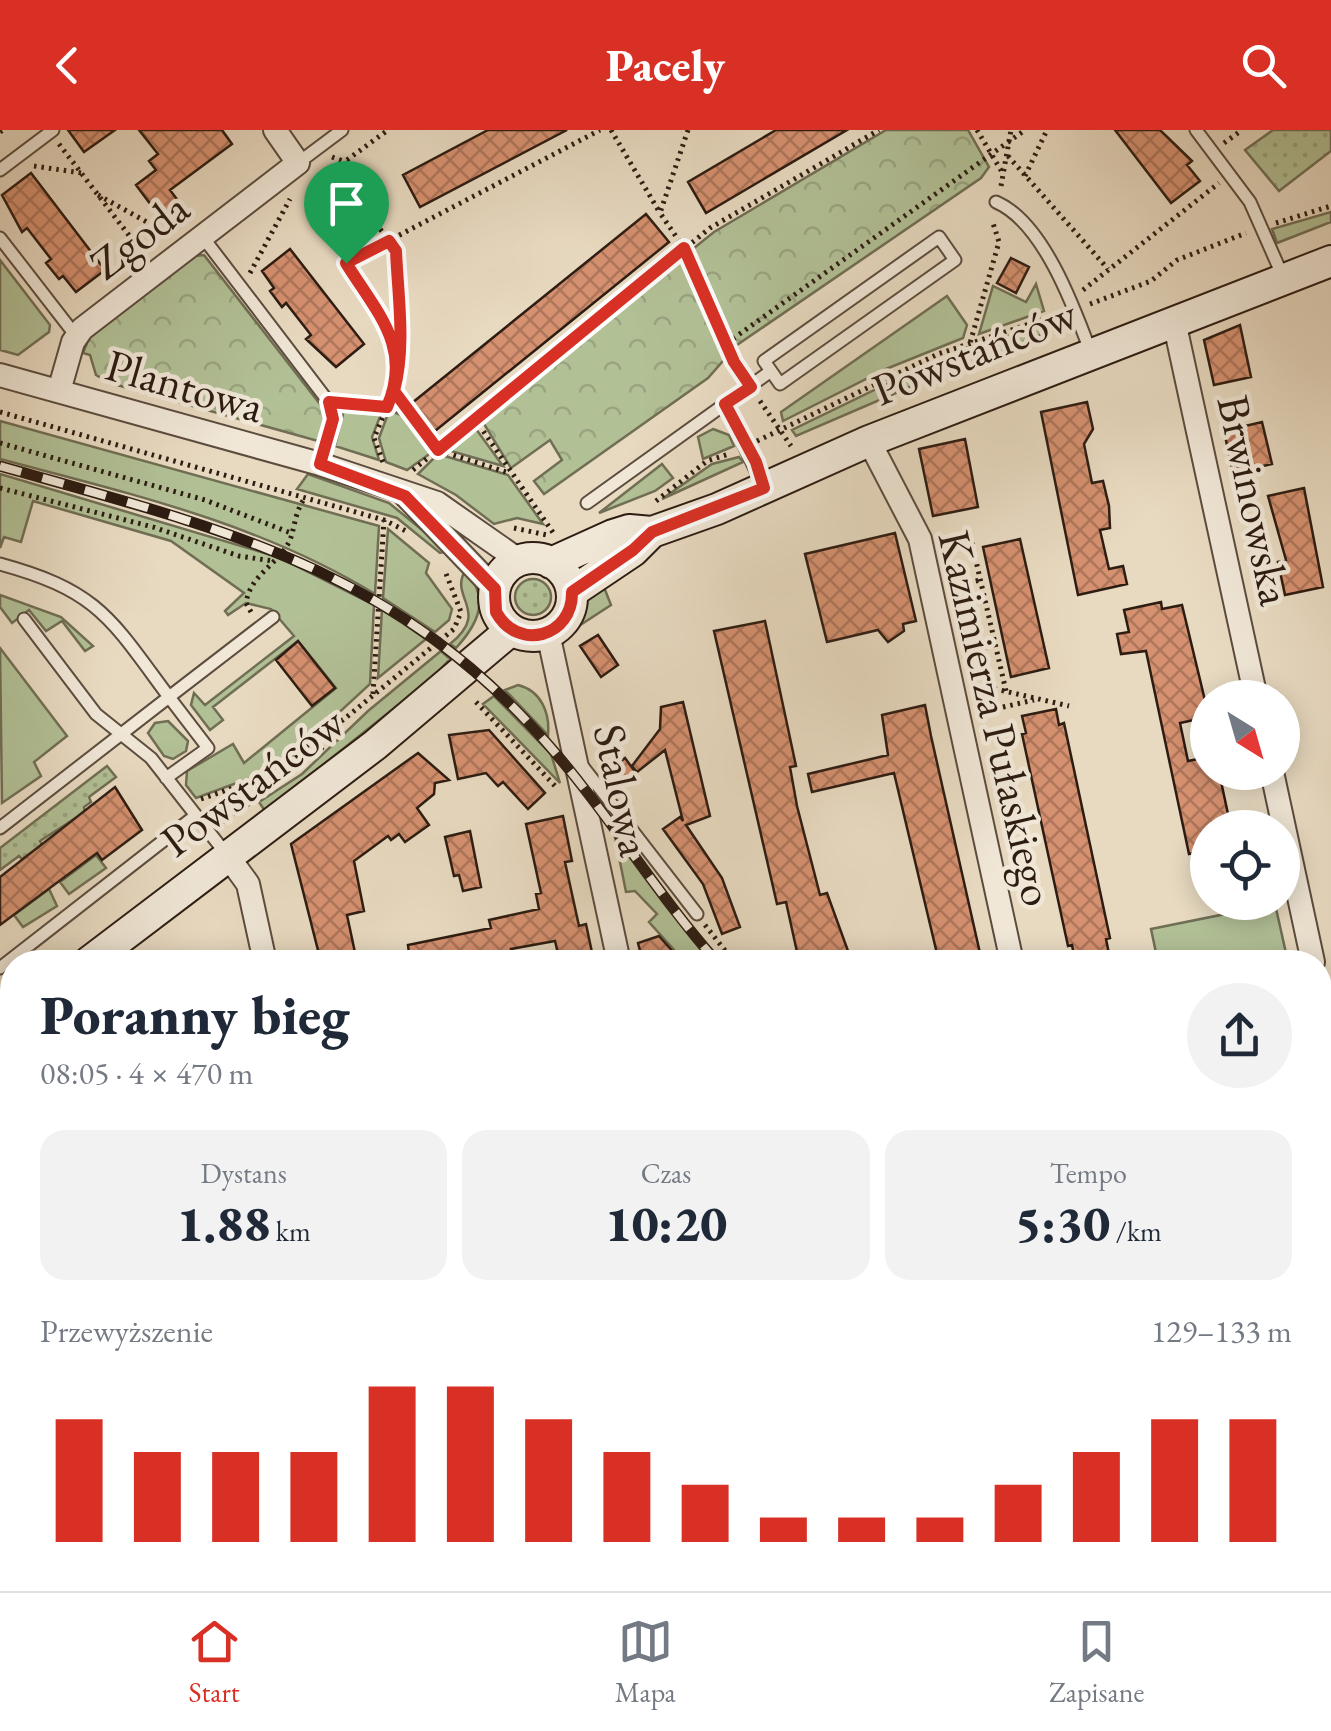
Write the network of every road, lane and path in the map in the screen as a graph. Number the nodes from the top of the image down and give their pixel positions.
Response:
1 (275, 130) edge
2 (342, 130) edge
3 (388, 130) edge
4 (600, 130) edge
5 (611, 130) edge
6 (688, 130) edge
7 (879, 130) edge
8 (977, 130) edge
9 (1011, 130) edge
10 (1026, 130) edge
11 (1047, 130) edge
12 (1196, 130) edge
13 (51, 131) edge
14 (1010, 142) junction
15 (992, 154) junction
16 (327, 156) dead end
17 (1008, 156) junction
18 (347, 160) junction
19 (11, 161) junction
20 (298, 163) junction
21 (0, 170) edge
22 (82, 174) junction
23 (1004, 174) junction
24 (1229, 175) junction
25 (1025, 176) junction
26 (294, 191) dead end
27 (98, 195) junction
28 (996, 202) junction
29 (1331, 206) edge
30 (660, 214) junction
31 (1261, 227) junction
32 (193, 235) junction
33 (0, 238) edge
34 (389, 241) junction
35 (337, 242) dead end
36 (684, 248) junction
37 (149, 261) dead end
38 (1331, 261) edge
39 (346, 263) junction
40 (1108, 268) junction
41 (1284, 279) junction
42 (240, 285) junction
43 (1065, 313) dead end
44 (1174, 320) junction
45 (76, 336) junction
46 (967, 343) junction
47 (726, 344) junction
48 (1091, 353) junction
49 (397, 357) junction
50 (962, 370) dead end
51 (771, 372) junction
52 (0, 375) edge
53 (751, 387) junction
54 (59, 391) junction
55 (394, 391) junction
56 (329, 402) junction
57 (725, 404) junction
58 (387, 407) junction
59 (0, 412) edge
60 (406, 412) junction
61 (474, 418) junction
62 (779, 429) junction
63 (868, 441) junction
64 (0, 443) edge
65 (747, 446) junction
66 (438, 450) junction
67 (796, 458) dead end
68 (320, 464) junction
69 (384, 465) dead end
70 (509, 472) junction
71 (406, 485) junction
72 (0, 488) edge
73 (764, 488) junction
74 (304, 498) junction
75 (587, 503) dead end
76 (654, 517) junction
77 (292, 533) junction
78 (970, 535) dead end
79 (553, 550) junction
80 (272, 560) junction
81 (520, 560) junction
82 (0, 564) edge
83 (446, 575) dead end
84 (982, 580) junction
85 (961, 584) dead end
86 (495, 589) junction
87 (572, 592) junction
88 (273, 618) dead end
89 (24, 620) dead end
90 (261, 627) junction
91 (511, 630) junction
92 (548, 634) junction
93 (995, 645) junction
94 (978, 649) dead end
95 (1252, 680) edge
96 (987, 687) dead end
97 (1006, 691) junction
98 (373, 694) junction
99 (169, 698) junction
100 (1037, 700) junction
101 (476, 702) dead end
102 (1069, 706) dead end
103 (959, 717) junction
104 (121, 737) junction
105 (576, 758) junction
106 (166, 778) junction
107 (238, 786) junction
108 (558, 790) dead end
109 (1276, 790) edge
110 (198, 800) dead end
111 (195, 816) junction
112 (258, 816) dead end
113 (0, 828) edge
114 (227, 856) junction
115 (697, 914) joint
116 (23, 950) edge
117 (105, 950) edge
118 (262, 950) edge
119 (616, 950) edge
120 (725, 950) edge
121 (1009, 950) edge
122 (1310, 950) edge

1 - 20 street
2 - 20 lane
3 - 18 path
4 - 34 path
5 - 30 path
6 - 30 path
7 - 36 path
8 - 15 path
9 - 14 path
10 - 14 path
11 - 25 path
12 - 24 lane
13 - 19 lane
13 - 22 path
14 - 15 path
14 - 17 path
15 - 23 path
15 - 47 path
16 - 18 path
17 - 23 path
17 - 25 path
18 - 34 path
19 - 21 lane
19 - 22 path
20 - 32 street, Zgoda
22 - 27 path
23 - 28 path
24 - 31 lane
24 - 40 path
25 - 40 path
26 - 42 path
27 - 32 path
27 - 37 path
28 - 46 path
28 - 48 lane
29 - 31 path
30 - 36 path
31 - 40 path
31 - 41 lane
32 - 42 lane
32 - 45 street, Zgoda
33 - 45 lane
34 - 39 path
34 - 49 path
35 - 39 path
36 - 47 path
36 - 61 path
38 - 41 street, Powstańców
39 - 49 path
41 - 44 street, Powstańców
42 - 56 lane
43 - 46 path
44 - 48 street, Powstańców
44 - 95 street, Brwinowska
45 - 54 street, Zgoda
46 - 50 path
46 - 62 path
47 - 53 path
48 - 63 street, Powstańców
49 - 55 path
51 - 51 lane
51 - 53 lane
52 - 54 street, Plantowa
53 - 57 lane
53 - 62 path
54 - 68 street, Plantowa
55 - 58 path
55 - 60 path
56 - 58 path
56 - 68 lane
57 - 65 lane
57 - 75 lane
58 - 60 path
58 - 69 path
59 - 74 path
60 - 66 path
61 - 66 path
61 - 70 path
62 - 65 path
62 - 67 path
63 - 73 street, Powstańców
63 - 103 street, Kazimierza Pułaskiego
64 - 77 path
65 - 73 lane
65 - 76 path
66 - 70 path
66 - 71 path
68 - 71 street, Plantowa
70 - 79 path
71 - 81 street, Plantowa
71 - 86 street, Plantowa
72 - 80 path
73 - 76 street, Powstańców
74 - 77 path
74 - 98 path
76 - 79 street, Powstańców
76 - 87 street, Powstańców
77 - 80 path
78 - 84 path
79 - 81 street
79 - 87 street
80 - 90 path
81 - 86 street
82 - 99 lane
83 - 98 path
84 - 85 path
84 - 93 path
86 - 91 street
87 - 92 street
88 - 90 lane
89 - 104 lane
90 - 99 lane
91 - 92 street
91 - 114 street, Powstańców
92 - 105 street, Stalowa
93 - 94 path
93 - 97 path
96 - 97 path
97 - 100 path
98 - 107 path
99 - 104 lane
99 - 106 lane
100 - 102 path
100 - 103 path
101 - 108 path
103 - 121 street, Kazimierza Pułaskiego
104 - 106 lane
104 - 113 lane
105 - 115 lane
105 - 119 street, Stalowa
106 - 111 lane
107 - 110 path
107 - 112 path
109 - 122 street
111 - 114 lane
111 - 116 lane
114 - 117 street, Powstańców
114 - 118 street
115 - 120 path

